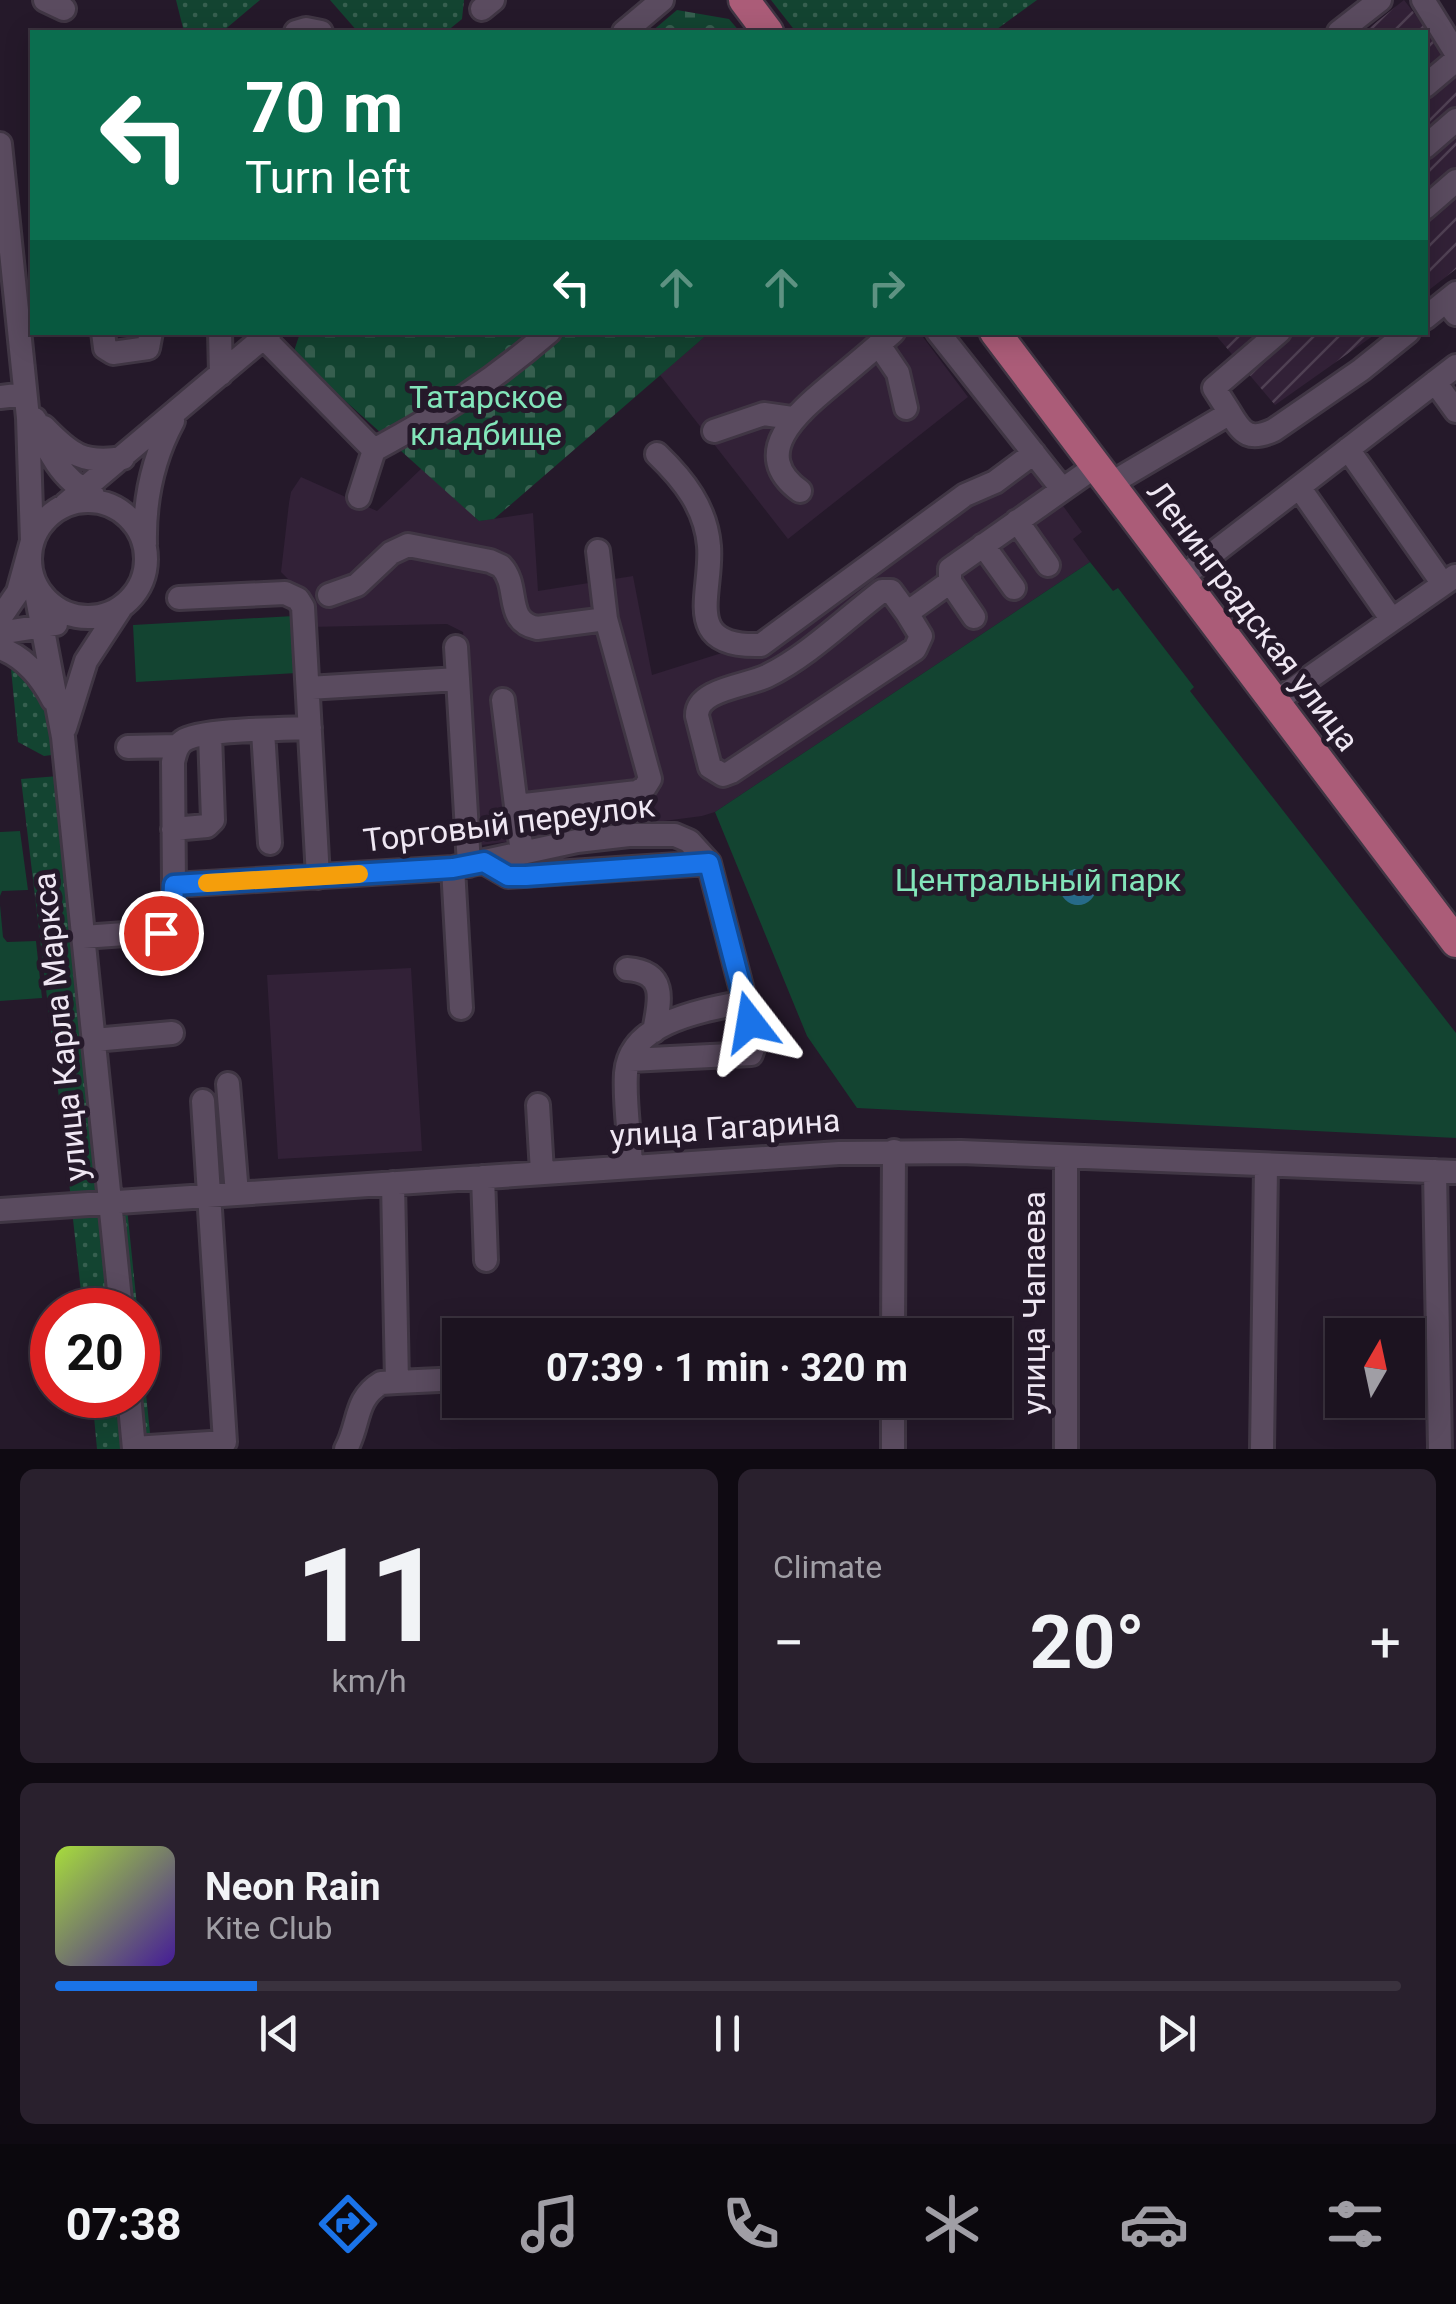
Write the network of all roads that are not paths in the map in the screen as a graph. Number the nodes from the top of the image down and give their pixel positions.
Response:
1 (662, 0) edge
2 (744, 0) edge
3 (1380, 0) edge
4 (1425, 17) edge
5 (626, 30) edge
6 (766, 30) edge
7 (1342, 30) edge
8 (1456, 57) edge
9 (1428, 83) edge
10 (1456, 120) edge
11 (1428, 144) edge
12 (0, 147) edge
13 (1456, 181) edge
14 (1428, 205) edge
15 (30, 212) edge
16 (7, 214) junction
17 (1453, 303) edge
18 (1428, 316) edge
19 (25, 319) edge
20 (103, 335) edge
21 (151, 335) edge
22 (220, 335) edge
23 (263, 335) edge
24 (265, 335) edge
25 (546, 335) edge
26 (940, 335) edge
27 (997, 335) edge
28 (1273, 335) edge
29 (1404, 335) edge
30 (886, 337) edge
31 (1456, 366) edge
32 (222, 374) junction
33 (1436, 382) junction
34 (0, 397) edge
35 (29, 405) junction
36 (906, 408) dead end
37 (180, 409) junction
38 (1456, 411) edge
39 (1230, 414) junction
40 (792, 418) junction
41 (714, 431) dead end
42 (1348, 448) junction
43 (374, 450) junction
44 (1034, 453) junction
45 (658, 454) dead end
46 (123, 458) junction
47 (1103, 475) junction
48 (1298, 487) junction
49 (1062, 489) junction
50 (82, 490) junction
51 (800, 491) dead end
52 (359, 497) dead end
53 (62, 506) junction
54 (119, 510) junction
55 (1017, 521) junction
56 (32, 541) junction
57 (983, 545) junction
58 (145, 550) junction
59 (598, 551) dead end
60 (1048, 565) dead end
61 (1180, 578) junction
62 (1450, 580) edge
63 (34, 582) junction
64 (950, 582) junction
65 (1014, 588) dead end
66 (329, 595) dead end
67 (179, 598) dead end
68 (125, 603) junction
69 (907, 612) junction
70 (85, 616) junction
71 (974, 616) dead end
72 (0, 618) edge
73 (606, 620) junction
74 (1392, 620) junction
75 (43, 627) junction
76 (0, 633) edge
77 (456, 647) dead end
78 (0, 648) edge
79 (458, 679) junction
80 (308, 688) junction
81 (503, 700) dead end
82 (1275, 702) junction
83 (59, 712) junction
84 (310, 728) junction
85 (263, 731) junction
86 (210, 734) junction
87 (63, 736) junction
88 (178, 746) junction
89 (128, 748) dead end
90 (516, 806) junction
91 (173, 829) junction
92 (270, 843) dead end
93 (522, 853) junction
94 (709, 863) junction
95 (468, 865) junction
96 (318, 877) junction
97 (174, 885) junction
98 (83, 937) junction
99 (1456, 942) edge
100 (627, 969) dead end
101 (745, 1002) junction
102 (462, 1008) dead end
103 (654, 1031) junction
104 (172, 1033) dead end
105 (94, 1040) junction
106 (630, 1060) junction
107 (228, 1084) dead end
108 (203, 1101) dead end
109 (538, 1105) dead end
110 (894, 1152) junction
111 (1066, 1157) junction
112 (632, 1166) junction
113 (1266, 1167) junction
114 (542, 1172) junction
115 (1446, 1172) edge
116 (483, 1176) junction
117 (393, 1183) junction
118 (237, 1194) junction
119 (210, 1195) junction
120 (110, 1202) junction
121 (0, 1210) edge
122 (486, 1260) dead end
123 (119, 1288) edge
124 (893, 1318) edge
125 (442, 1380) edge
126 (397, 1382) junction
127 (131, 1418) edge
128 (893, 1418) edge
129 (134, 1449) edge
130 (346, 1449) edge
131 (893, 1449) edge
132 (1066, 1449) edge
133 (1262, 1449) edge
134 (1440, 1449) edge

1 - 5 street
2 - 6 main road
3 - 7 street
4 - 8 street
8 - 9 street
10 - 11 street
12 - 16 street
13 - 14 street
15 - 16 street
16 - 19 street
17 - 18 street
19 - 35 street
20 - 21 street
22 - 32 street
23 - 32 street
24 - 43 street
25 - 43 street
26 - 44 street
27 - 47 main road, Ленинградская улица
28 - 39 street
29 - 39 street
30 - 36 street
30 - 40 street
31 - 33 street
32 - 37 street
33 - 38 street
33 - 42 street
34 - 35 street
35 - 46 street
35 - 50 street
35 - 56 street
37 - 46 street
37 - 58 street
39 - 47 street
40 - 41 street
40 - 51 street
42 - 48 street
42 - 62 street
43 - 52 street
44 - 45 street
44 - 49 street
46 - 50 street
47 - 49 street
47 - 61 main road, Ленинградская улица
48 - 61 street
48 - 74 street
49 - 55 street
50 - 53 street
50 - 54 street
53 - 54 street
53 - 56 street
54 - 58 street
55 - 57 street
55 - 60 street
56 - 63 street
56 - 72 street
57 - 64 street
57 - 65 street
58 - 68 street
59 - 73 street
61 - 82 main road, Ленинградская улица
62 - 74 street
63 - 70 street
63 - 75 street, улица Карла Маркса
64 - 69 street
64 - 71 street
66 - 73 street
67 - 80 street
68 - 70 street
68 - 87 street, улица Карла Маркса
69 - 69 street
70 - 75 street
73 - 90 street
74 - 82 street
75 - 76 street
75 - 83 street, улица Карла Маркса
77 - 79 street
78 - 83 street
79 - 80 street
79 - 95 street
80 - 84 street
81 - 90 street
82 - 99 main road, Ленинградская улица
83 - 87 street, улица Карла Маркса
84 - 85 street
84 - 96 street
85 - 86 street
85 - 92 street
86 - 88 street
86 - 91 street
87 - 98 street, улица Карла Маркса
88 - 89 street
88 - 91 street
90 - 93 street
91 - 97 street
93 - 94 street, Торговый переулок
93 - 95 street, Торговый переулок
94 - 95 street
94 - 101 street
95 - 96 street, Торговый переулок
95 - 102 street
96 - 97 street, Торговый переулок
97 - 98 street
98 - 105 street, улица Карла Маркса
100 - 103 street
101 - 103 street
101 - 106 street
103 - 106 street
104 - 105 street
105 - 120 street, улица Карла Маркса
106 - 112 street
107 - 118 street
108 - 119 street
109 - 114 street
110 - 111 street, улица Гагарина
110 - 112 street, улица Гагарина
110 - 124 street
111 - 113 street, улица Гагарина
111 - 132 street, улица Чапаева
112 - 114 street, улица Гагарина
113 - 115 street, улица Гагарина
113 - 133 street
114 - 116 street, улица Гагарина
115 - 134 street
116 - 117 street, улица Гагарина
116 - 122 street
117 - 118 street, улица Гагарина
117 - 126 street
118 - 119 street, улица Гагарина
119 - 120 street, улица Гагарина
119 - 129 street
120 - 121 street, улица Гагарина
120 - 123 street, улица Карла Маркса
125 - 126 street
126 - 130 street
127 - 129 street
128 - 131 street

